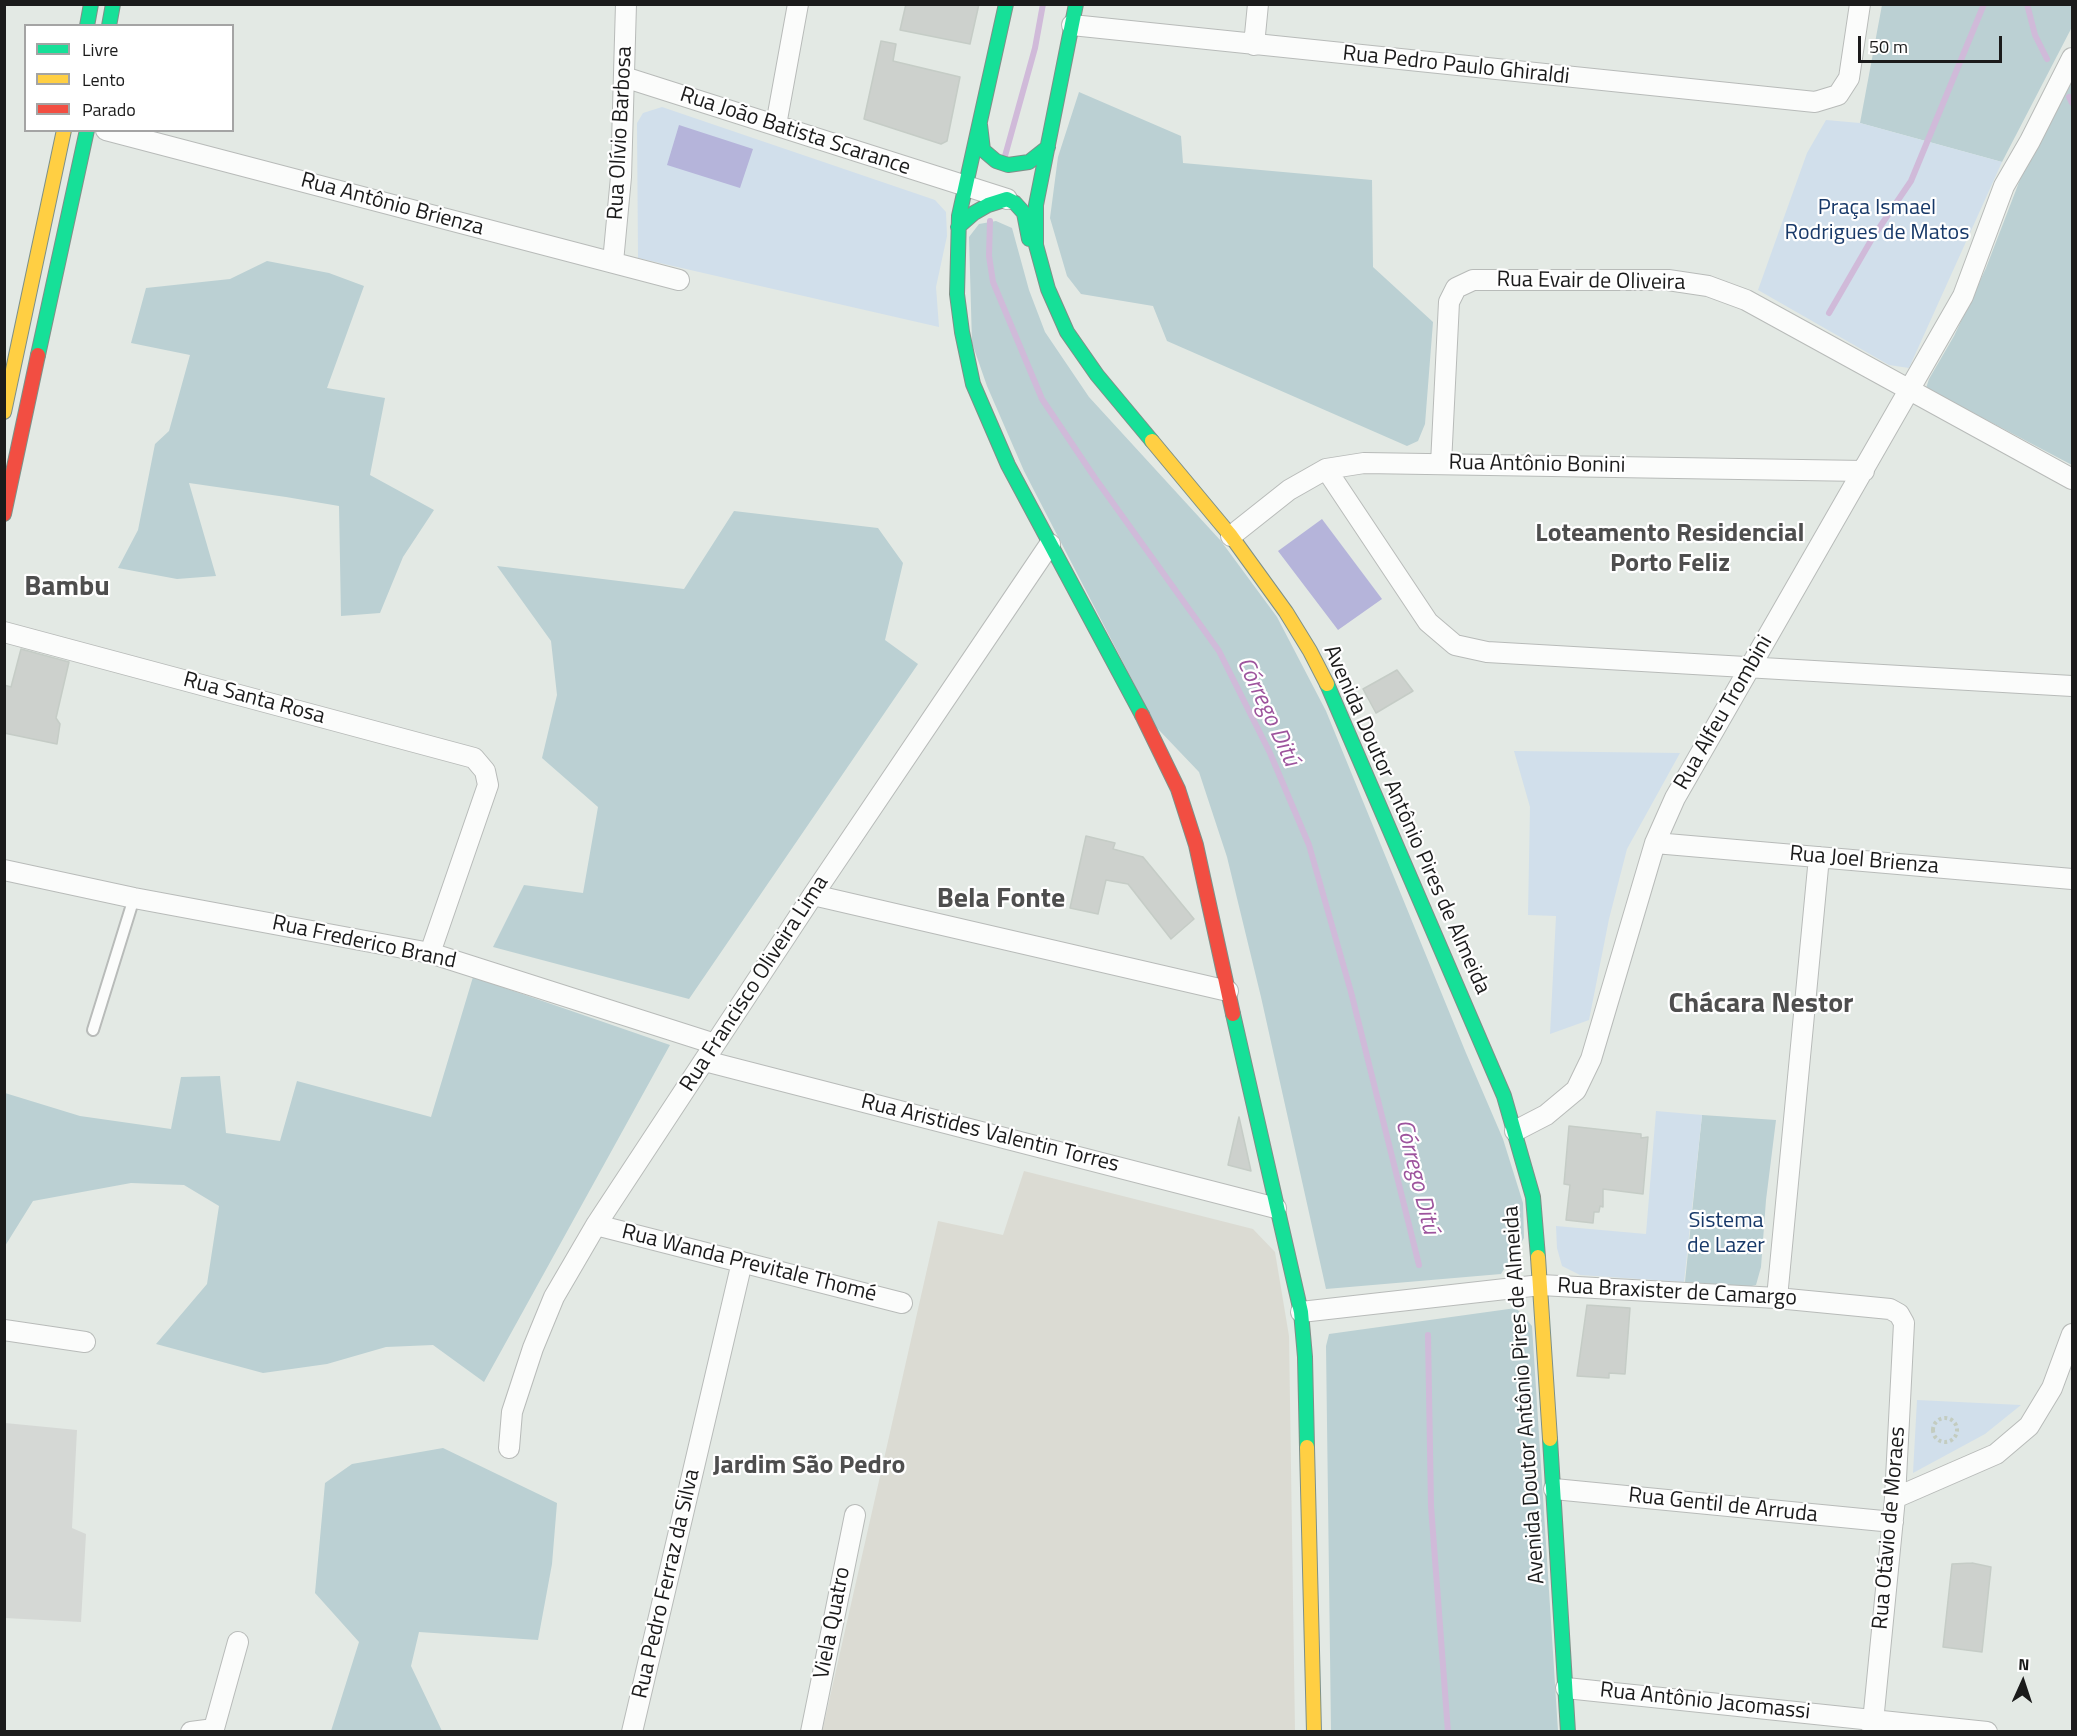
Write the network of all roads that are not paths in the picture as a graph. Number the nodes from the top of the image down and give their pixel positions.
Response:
1 (91, 4) edge
2 (113, 4) edge
3 (626, 4) edge
4 (798, 4) edge
5 (1006, 4) edge
6 (1076, 4) edge
7 (1258, 4) edge
8 (1860, 4) edge
9 (87, 24) edge
10 (109, 24) edge
11 (1072, 25) junction
12 (1254, 45) junction
13 (2073, 58) edge
14 (624, 77) junction
15 (981, 117) junction
16 (776, 125) junction
17 (63, 132) edge
18 (87, 132) edge
19 (114, 132) edge
20 (1048, 147) junction
21 (965, 186) junction
22 (1007, 199) junction
23 (958, 226) junction
24 (613, 262) junction
25 (679, 280) dead end
26 (1062, 321) junction
27 (13, 329) edge
28 (42, 340) junction
29 (1911, 389) junction
30 (4, 412) edge
31 (1441, 464) junction
32 (1326, 469) junction
33 (1864, 471) junction
34 (2073, 479) edge
35 (7, 495) edge
36 (4, 514) edge
37 (1231, 536) junction
38 (1050, 544) junction
39 (4, 632) edge
40 (1750, 668) junction
41 (2073, 686) edge
42 (1655, 843) junction
43 (1819, 857) junction
44 (4, 870) edge
45 (2073, 879) edge
46 (813, 895) junction
47 (134, 898) junction
48 (430, 953) junction
49 (1228, 992) junction
50 (93, 1030) dead end
51 (710, 1052) junction
52 (1515, 1131) junction
53 (1276, 1208) junction
54 (596, 1225) junction
55 (742, 1262) junction
56 (1541, 1285) junction
57 (1777, 1298) junction
58 (902, 1303) dead end
59 (1301, 1312) junction
60 (1904, 1323) joint
61 (4, 1330) edge
62 (2073, 1334) edge
63 (85, 1342) dead end
64 (509, 1448) dead end
65 (1554, 1489) junction
66 (1895, 1498) junction
67 (855, 1515) dead end
68 (1893, 1522) junction
69 (237, 1642) dead end
70 (1566, 1688) junction
71 (1873, 1725) edge
72 (213, 1730) edge
73 (191, 1731) edge
74 (632, 1731) edge
75 (811, 1731) edge
76 (1314, 1731) edge
77 (1568, 1731) edge
78 (1987, 1731) edge

1 - 9 main road
2 - 10 main road
3 - 14 street, Rua Olívio Barbosa
4 - 16 street
5 - 15 main road
6 - 11 main road, Avenida Doutor Antônio Pires de Almeida
7 - 12 street
8 - 12 street, Rua Pedro Paulo Ghiraldi
11 - 12 street, Rua Pedro Paulo Ghiraldi
11 - 20 main road, Avenida Doutor Antônio Pires de Almeida
13 - 29 street, Rua Alfeu Trombini
14 - 16 street, Rua João Batista Scarance
14 - 24 street, Rua Olívio Barbosa
15 - 20 main road
15 - 21 main road
16 - 21 street, Rua João Batista Scarance
17 - 27 main road
18 - 28 main road
19 - 24 street, Rua Antônio Brienza
20 - 26 main road, Avenida Doutor Antônio Pires de Almeida
21 - 22 street, Rua João Batista Scarance
21 - 23 main road
22 - 23 main road
22 - 26 main road
23 - 38 main road
24 - 25 street, Rua Antônio Brienza
26 - 37 main road, Avenida Doutor Antônio Pires de Almeida
27 - 28 street
27 - 30 main road
28 - 35 main road
29 - 31 street, Rua Evair de Oliveira
29 - 33 street, Rua Alfeu Trombini
29 - 34 street, Rua Evair de Oliveira
31 - 32 street, Rua Antônio Bonini
31 - 33 street, Rua Antônio Bonini
32 - 37 street, Rua Antônio Bonini
32 - 40 street
33 - 40 street, Rua Alfeu Trombini
35 - 36 main road
37 - 52 main road, Avenida Doutor Antônio Pires de Almeida
38 - 46 street, Rua Francisco Oliveira Lima
38 - 49 main road
39 - 48 street, Rua Santa Rosa
40 - 41 street
40 - 42 street, Rua Alfeu Trombini
42 - 43 street, Rua Joel Brienza
42 - 52 street, Rua Alfeu Trombini
43 - 45 street, Rua Joel Brienza
43 - 57 street
44 - 47 street, Rua Frederico Brand
46 - 49 street
46 - 51 street, Rua Francisco Oliveira Lima
47 - 48 street, Rua Frederico Brand
47 - 50 lane
48 - 51 street, Rua Frederico Brand
49 - 53 main road
51 - 53 street, Rua Aristides Valentin Torres
51 - 54 street, Rua Francisco Oliveira Lima
52 - 56 main road, Avenida Doutor Antônio Pires de Almeida
53 - 59 main road
54 - 55 street, Rua Wanda Previtale Thomé
54 - 64 street, Rua Francisco Oliveira Lima
55 - 58 street, Rua Wanda Previtale Thomé
55 - 74 street, Rua Pedro Ferraz da Silva
56 - 57 street, Rua Braxister de Camargo
56 - 59 street, Rua Braxister de Camargo
56 - 65 main road, Avenida Doutor Antônio Pires de Almeida
57 - 60 street, Rua Braxister de Camargo
59 - 76 main road
60 - 66 street, Rua Otávio de Moraes
61 - 63 street
62 - 66 street
65 - 68 street, Rua Gentil de Arruda
65 - 70 main road, Avenida Doutor Antônio Pires de Almeida
66 - 68 street, Rua Otávio de Moraes
67 - 75 street, Viela Quatro
68 - 71 street, Rua Otávio de Moraes
69 - 72 street
70 - 71 street, Rua Antônio Jacomassi
70 - 77 main road, Avenida Doutor Antônio Pires de Almeida
71 - 78 street, Rua Antônio Jacomassi
72 - 73 street

